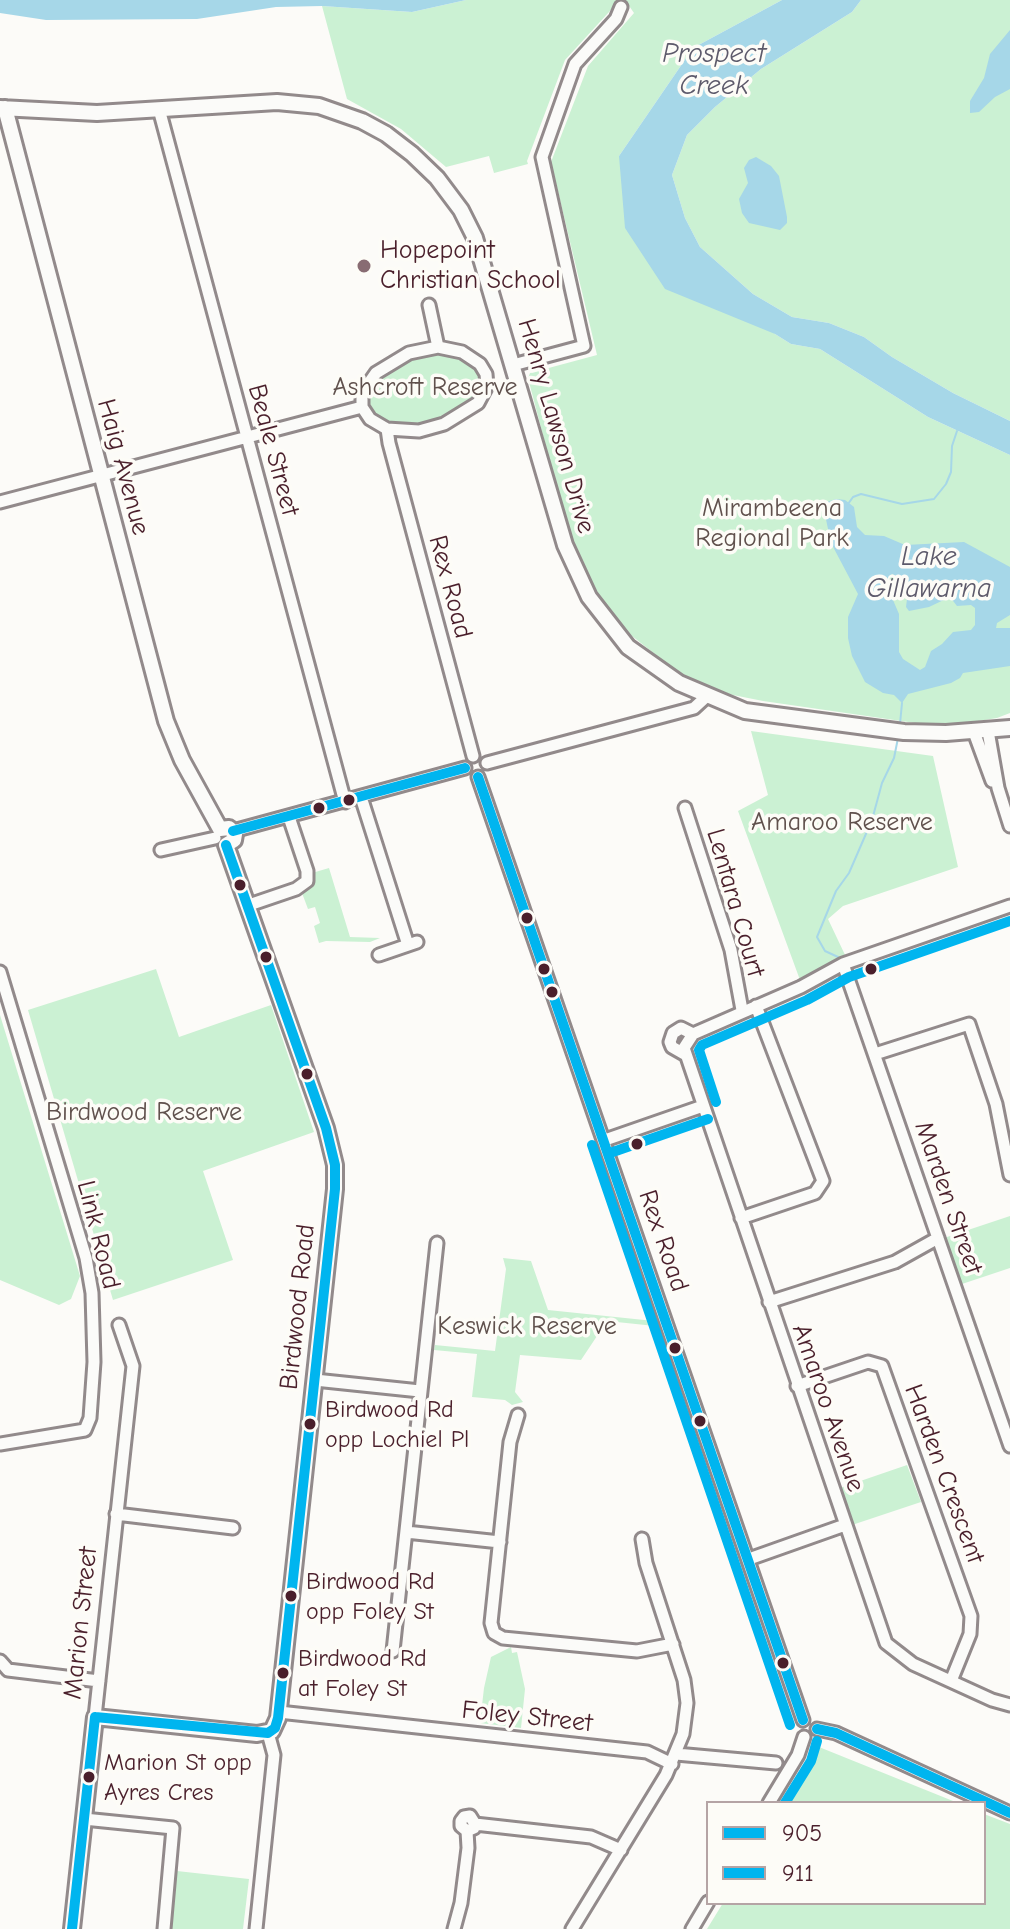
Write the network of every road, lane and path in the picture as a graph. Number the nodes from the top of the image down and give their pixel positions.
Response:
1 (621, 7) dead end
2 (2, 108) edge
3 (159, 109) junction
4 (429, 305) dead end
5 (438, 347) junction
6 (513, 365) junction
7 (362, 407) junction
8 (387, 429) junction
9 (247, 437) junction
10 (101, 475) junction
11 (0, 502) edge
12 (707, 696) junction
13 (1010, 728) edge
14 (981, 732) junction
15 (473, 756) junction
16 (487, 763) junction
17 (465, 768) junction
18 (478, 777) junction
19 (361, 797) junction
20 (345, 802) junction
21 (685, 808) dead end
22 (289, 817) junction
23 (1010, 826) edge
24 (224, 836) junction
25 (161, 850) dead end
26 (249, 905) junction
27 (1010, 906) edge
28 (379, 955) dead end
29 (843, 964) junction
30 (0, 972) edge
31 (756, 1006) junction
32 (742, 1010) junction
33 (875, 1054) junction
34 (703, 1106) junction
35 (605, 1140) junction
36 (1010, 1175) edge
37 (741, 1218) junction
38 (938, 1238) junction
39 (437, 1243) dead end
40 (769, 1302) junction
41 (119, 1325) dead end
42 (315, 1380) junction
43 (797, 1386) junction
44 (420, 1391) junction
45 (518, 1415) dead end
46 (1005, 1415) edge
47 (0, 1444) edge
48 (1010, 1446) edge
49 (116, 1514) junction
50 (845, 1525) junction
51 (233, 1528) dead end
52 (406, 1532) junction
53 (642, 1539) dead end
54 (500, 1542) junction
55 (749, 1559) junction
56 (673, 1644) junction
57 (393, 1651) dead end
58 (0, 1661) edge
59 (99, 1681) junction
60 (951, 1681) junction
61 (1010, 1705) edge
62 (279, 1712) junction
63 (95, 1717) junction
64 (803, 1720) junction
65 (817, 1729) junction
66 (268, 1733) junction
67 (804, 1737) junction
68 (674, 1759) junction
69 (776, 1763) dead end
70 (770, 1801) edge
71 (984, 1801) edge
72 (986, 1802) edge
73 (1010, 1813) edge
74 (84, 1819) junction
75 (621, 1850) junction
76 (706, 1905) edge
77 (72, 1929) edge
78 (164, 1929) edge
79 (256, 1929) edge
80 (454, 1929) edge
81 (572, 1929) edge
82 (692, 1929) edge

1 - 6 street
2 - 3 main road, Henry Lawson Drive
2 - 10 main road, Haig Avenue
3 - 6 main road, Henry Lawson Drive
3 - 9 street, Beale Street
4 - 5 street
5 - 7 street
5 - 8 street
6 - 12 main road, Henry Lawson Drive
7 - 8 street
7 - 9 street
8 - 15 street, Rex Road
9 - 10 street
9 - 20 street, Beale Street
10 - 11 street
10 - 24 main road, Haig Avenue
12 - 14 main road, Henry Lawson Drive
12 - 16 street
13 - 14 main road, Henry Lawson Drive
14 - 23 street
15 - 16 street
15 - 17 street
16 - 18 street
17 - 18 street
17 - 19 street
18 - 35 street, Rex Road
19 - 20 street
19 - 28 street
20 - 22 street
21 - 32 street, Lentara Court
22 - 24 street
22 - 26 street
24 - 25 street
24 - 26 main road, Birdwood Road
26 - 42 main road, Birdwood Road
27 - 29 street, Amaroo Avenue
29 - 31 street, Amaroo Avenue
29 - 33 street, Marden Street
30 - 47 street, Link Road
31 - 32 street, Amaroo Avenue
31 - 37 street
32 - 34 street, Amaroo Avenue
33 - 36 street
33 - 38 street, Marden Street
34 - 35 street
34 - 37 street, Amaroo Avenue
35 - 55 street, Rex Road
37 - 40 street, Amaroo Avenue
38 - 40 street
38 - 46 street, Marden Street
39 - 44 street
40 - 43 street, Amaroo Avenue
41 - 49 street, Marion Street
42 - 44 street
42 - 62 main road, Birdwood Road
43 - 50 street, Amaroo Avenue
43 - 60 street, Harden Crescent
44 - 52 street
45 - 54 street
46 - 48 street, Marden Street
49 - 51 street
49 - 59 street, Marion Street
50 - 55 street
50 - 60 street, Amaroo Avenue
52 - 54 street
52 - 57 street
53 - 56 street
54 - 56 street
55 - 64 street, Rex Road
56 - 68 street
58 - 59 street
59 - 63 street, Marion Street
60 - 61 street, Amaroo Avenue
62 - 66 main road, Birdwood Road
62 - 68 street, Foley Street
63 - 66 main road
63 - 74 main road, Marion Street
64 - 65 street
64 - 67 street
65 - 67 street
65 - 71 street
66 - 79 street
67 - 70 street
68 - 69 street, Foley Street
68 - 75 street
72 - 73 street
74 - 77 main road, Marion Street
74 - 78 street
75 - 80 street
75 - 81 street
76 - 82 street

